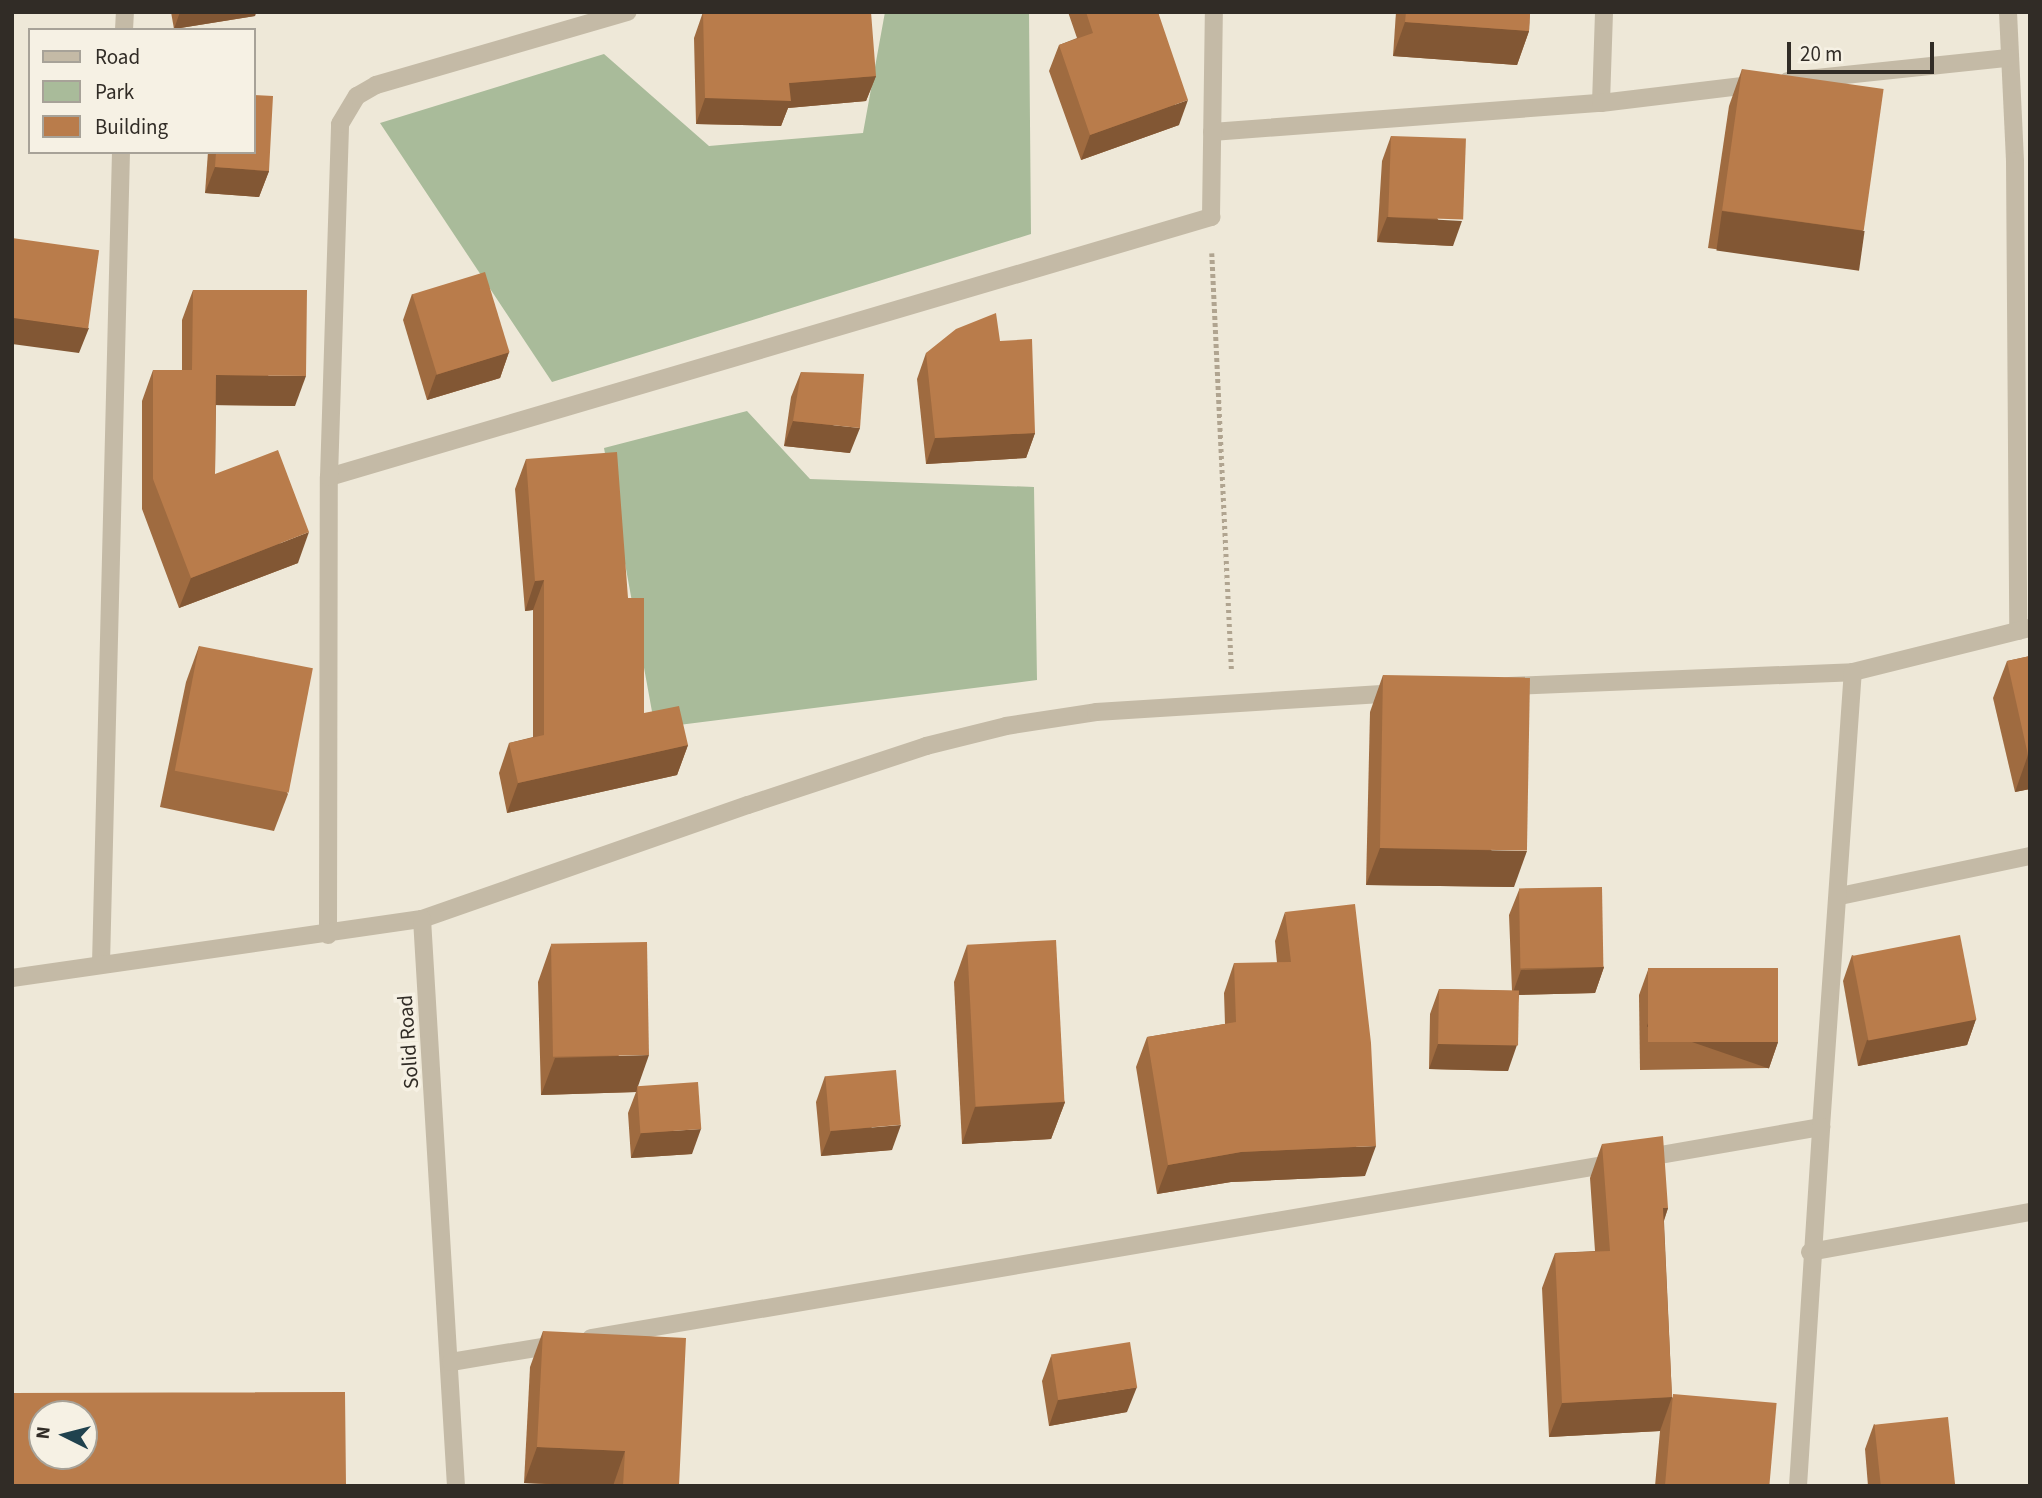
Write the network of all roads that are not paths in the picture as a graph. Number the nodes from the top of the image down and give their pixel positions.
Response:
1 (628, 12) edge
2 (1213, 12) edge
3 (1604, 12) edge
4 (2008, 12) edge
5 (2008, 58) junction
6 (1601, 103) junction
7 (1212, 132) junction
8 (121, 154) edge
9 (2022, 160) edge
10 (329, 477) junction
11 (2024, 629) edge
12 (1853, 672) junction
13 (1495, 687) edge
14 (1412, 692) edge
15 (2030, 856) edge
16 (1840, 896) junction
17 (422, 919) junction
18 (328, 935) junction
19 (101, 964) junction
20 (12, 978) edge
21 (1821, 1127) junction
22 (2030, 1212) edge
23 (1810, 1252) junction
24 (451, 1362) junction
25 (456, 1486) edge
26 (1798, 1486) edge

1 - 10 street
2 - 7 street
3 - 6 street
4 - 5 street
5 - 6 street
5 - 9 street
6 - 7 street
7 - 10 street
8 - 19 street
9 - 11 street
10 - 18 street
11 - 12 street
12 - 13 street
12 - 16 street
14 - 17 street
15 - 16 street
16 - 21 street
17 - 18 street
17 - 24 street, Solid Road
18 - 19 street
19 - 20 street
21 - 23 street
21 - 24 street
22 - 23 street
23 - 26 street
24 - 25 street, Solid Road

